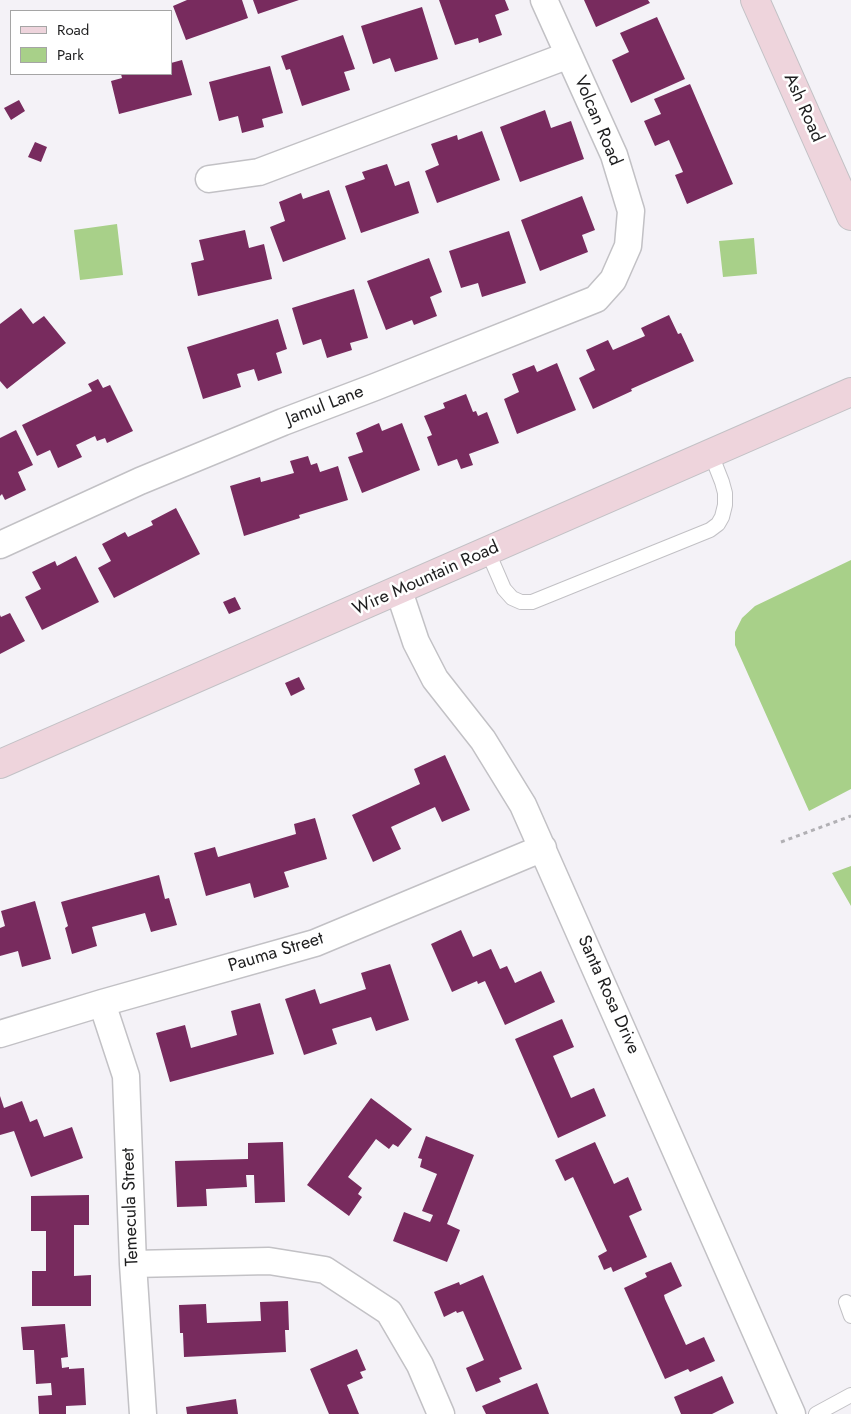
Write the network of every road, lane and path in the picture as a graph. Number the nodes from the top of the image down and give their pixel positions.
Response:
1 (544, 0) edge
2 (755, 0) edge
3 (569, 55) junction
4 (210, 179) dead end
5 (851, 216) edge
6 (628, 246) joint
7 (851, 392) edge
8 (711, 454) junction
9 (0, 545) edge
10 (488, 552) junction
11 (399, 591) junction
12 (0, 764) edge
13 (851, 816) edge
14 (781, 842) dead end
15 (543, 848) junction
16 (102, 1003) junction
17 (0, 1034) edge
18 (133, 1264) junction
19 (846, 1302) dead end
20 (851, 1316) edge
21 (851, 1395) edge
22 (143, 1414) edge
23 (441, 1414) edge
24 (792, 1414) edge
25 (816, 1414) edge

1 - 3 street, Volcan Road
2 - 5 main road, Ash Road
3 - 4 street
3 - 6 street, Volcan Road
6 - 9 street, Jamul Lane
7 - 8 main road, Wire Mountain Road
8 - 10 main road, Wire Mountain Road
8 - 10 lane
10 - 11 main road, Wire Mountain Road
11 - 12 main road, Wire Mountain Road
11 - 15 street, Santa Rosa Drive
13 - 14 path
15 - 16 street, Pauma Street
15 - 24 street, Santa Rosa Drive
16 - 17 street, Pauma Street
16 - 18 street, Temecula Street
18 - 22 street, Temecula Street
18 - 23 street
19 - 20 lane
21 - 25 lane

